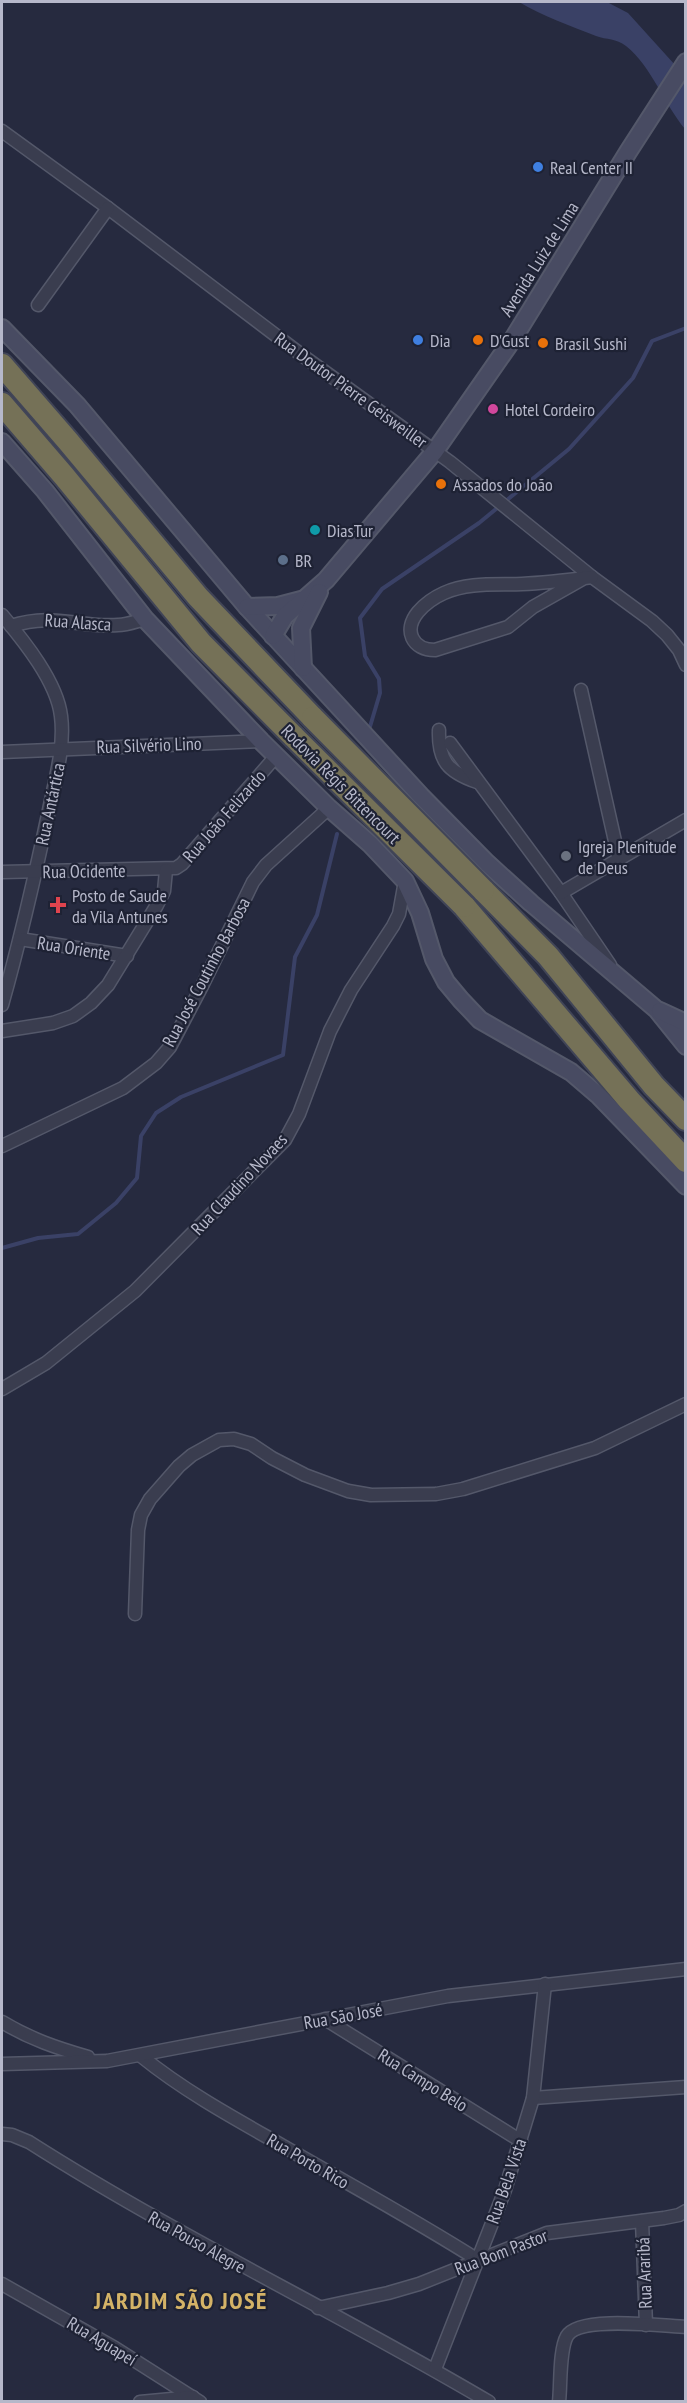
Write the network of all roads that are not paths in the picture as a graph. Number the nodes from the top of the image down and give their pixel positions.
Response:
1 (686, 62) edge
2 (2, 130) edge
3 (108, 208) junction
4 (38, 305) dead end
5 (2, 328) edge
6 (2, 365) edge
7 (2, 404) edge
8 (2, 442) edge
9 (435, 452) junction
10 (589, 577) junction
11 (326, 580) junction
12 (305, 599) junction
13 (247, 607) junction
14 (2, 615) edge
15 (145, 619) junction
16 (11, 626) junction
17 (273, 636) junction
18 (686, 665) edge
19 (303, 668) junction
20 (581, 690) dead end
21 (439, 730) dead end
22 (261, 741) junction
23 (450, 743) dead end
24 (61, 749) junction
25 (2, 752) edge
26 (277, 755) junction
27 (477, 782) junction
28 (421, 796) junction
29 (329, 808) junction
30 (686, 820) edge
31 (455, 829) junction
32 (370, 844) junction
33 (619, 860) junction
34 (166, 870) junction
35 (2, 872) edge
36 (36, 872) junction
37 (405, 881) junction
38 (561, 893) junction
39 (20, 939) junction
40 (127, 957) junction
41 (618, 976) junction
42 (2, 1005) edge
43 (657, 1010) junction
44 (686, 1023) edge
45 (2, 1030) edge
46 (686, 1046) edge
47 (686, 1119) edge
48 (2, 1146) edge
49 (686, 1161) edge
50 (686, 1186) edge
51 (2, 1389) edge
52 (686, 1404) edge
53 (135, 1614) dead end
54 (686, 1969) edge
55 (545, 1984) junction
56 (325, 2019) junction
57 (2, 2022) edge
58 (141, 2056) junction
59 (107, 2061) junction
60 (2, 2064) edge
61 (686, 2087) edge
62 (533, 2098) junction
63 (2, 2134) edge
64 (520, 2141) junction
65 (686, 2211) edge
66 (642, 2221) junction
67 (478, 2260) junction
68 (2, 2284) edge
69 (318, 2308) junction
70 (646, 2325) junction
71 (686, 2327) edge
72 (435, 2369) junction
73 (197, 2399) edge
74 (140, 2402) edge
75 (489, 2402) edge
76 (559, 2402) edge

1 - 9 street, Avenida Luiz de Lima
2 - 3 street, Rua Doutor Pierre Geisweiller
3 - 4 street
3 - 9 street, Rua Doutor Pierre Geisweiller
5 - 13 street
6 - 47 highway, Rodovia Régis Bittencourt, bridge
7 - 49 highway, Rodovia Régis Bittencourt, bridge
8 - 15 street
9 - 10 street, Rua Doutor Pierre Geisweiller
9 - 11 street, Avenida Luiz de Lima
10 - 10 street
10 - 18 street, Rua Doutor Pierre Geisweiller
11 - 12 street, Avenida Luiz de Lima
11 - 19 street, Avenida Luiz de Lima
12 - 13 street
12 - 17 street, Avenida Luiz de Lima
13 - 17 street
14 - 16 street, Rua Antártica
15 - 16 street, Rua Alasca
15 - 22 street
16 - 24 street, Rua Antártica
17 - 19 street
19 - 28 street
20 - 33 street
21 - 27 street
22 - 24 street, Rua Silvério Lino
22 - 26 street
23 - 27 street
24 - 25 street, Rua Silvério Lino
24 - 36 street, Rua Antártica
26 - 29 street
26 - 34 street, Rua João Felizardo
27 - 38 street
28 - 31 street
28 - 32 street
29 - 32 street
29 - 48 street, Rua José Coutinho Barbosa
30 - 33 street
31 - 37 street
31 - 41 street
32 - 37 street
33 - 38 street
34 - 36 street, Rua Ocidente
34 - 40 street, Rua João Felizardo
35 - 36 street, Rua Ocidente
36 - 39 street, Rua Antártica
37 - 50 street
37 - 51 street, Rua Claudino Novaes
38 - 41 street
39 - 40 street, Rua Oriente
39 - 42 street, Rua Antártica
40 - 45 street, Rua João Felizardo
41 - 43 street
43 - 44 street
43 - 46 street
52 - 53 street
54 - 55 street, Rua São José
55 - 56 street, Rua São José
55 - 62 street, Rua Bela Vista
56 - 58 street, Rua São José
56 - 64 street, Rua Campo Belo
57 - 59 street
58 - 59 street, Rua São José
58 - 67 street, Rua Porto Rico
59 - 60 street, Rua São José
61 - 62 street
62 - 64 street, Rua Bela Vista
63 - 69 street, Rua Pouso Alegre
64 - 67 street, Rua Bela Vista
65 - 66 street, Rua Bom Pastor
66 - 67 street, Rua Bom Pastor
66 - 70 street, Rua Araribá
67 - 69 street, Rua Bom Pastor
67 - 72 street, Rua Bela Vista
68 - 73 street, Rua Aguapeí
69 - 72 street, Rua Pouso Alegre
70 - 71 street
70 - 76 street
72 - 75 street, Rua Pouso Alegre
73 - 74 street

